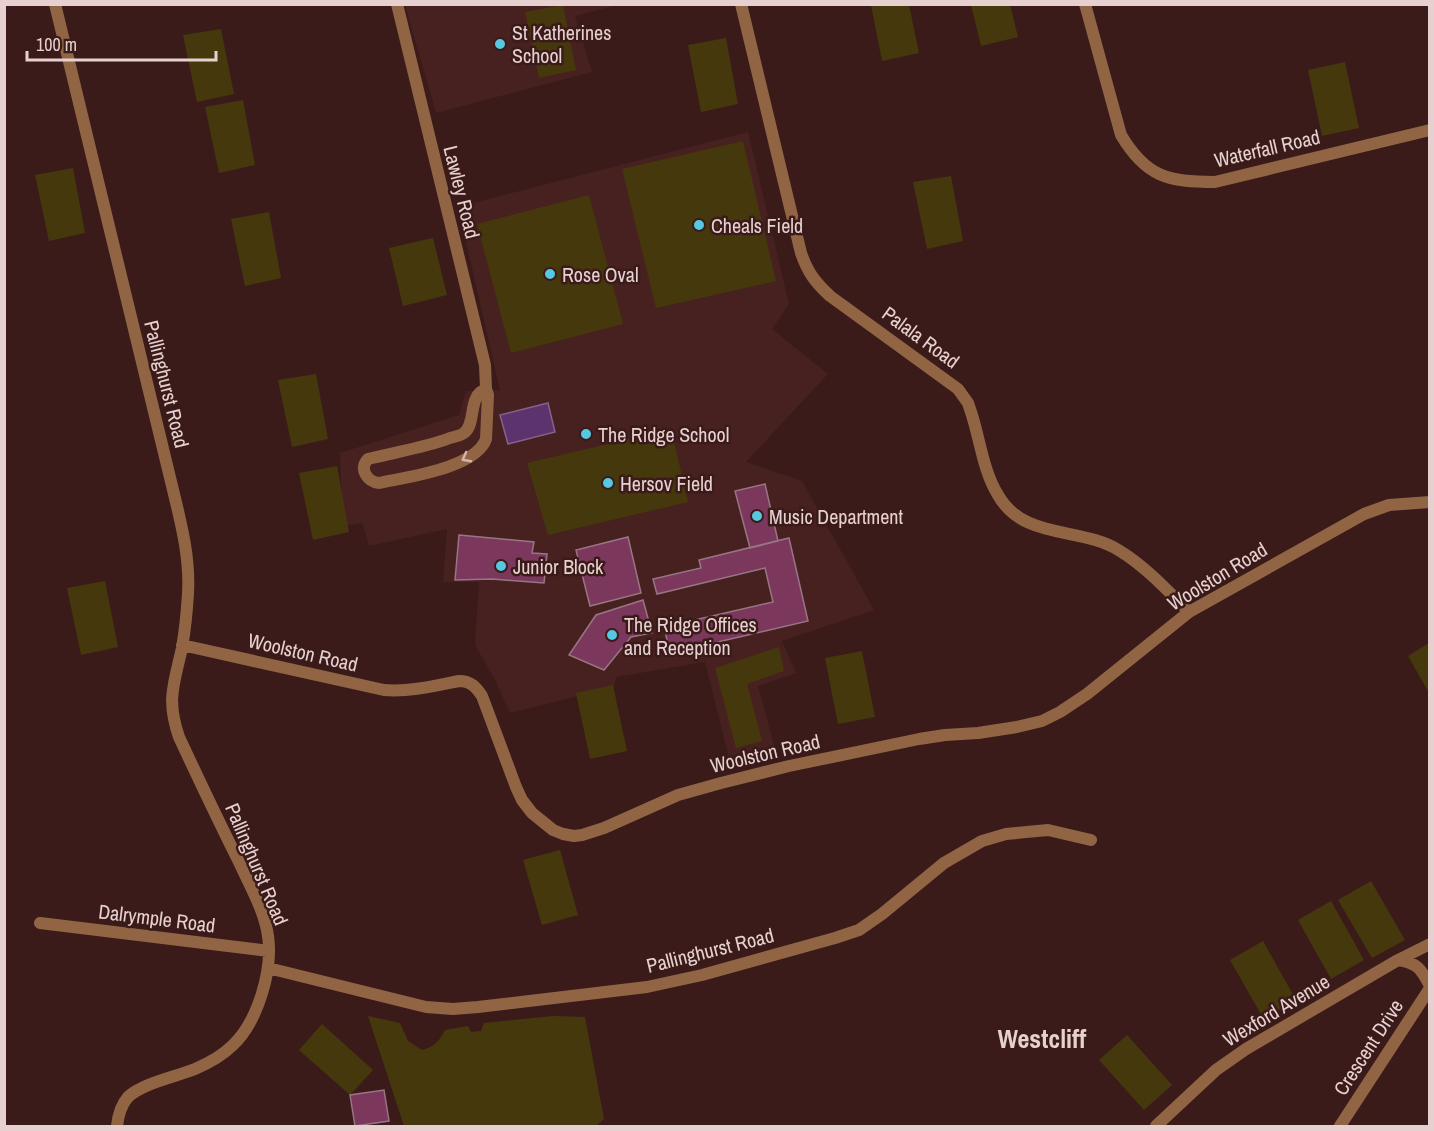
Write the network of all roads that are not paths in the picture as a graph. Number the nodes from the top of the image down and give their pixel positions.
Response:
1 (55, 4) edge
2 (397, 4) edge
3 (741, 4) edge
4 (1085, 4) edge
5 (1430, 130) edge
6 (486, 388) junction
7 (1430, 502) edge
8 (1189, 612) junction
9 (182, 645) junction
10 (1091, 840) dead end
11 (40, 923) dead end
12 (1430, 944) edge
13 (270, 951) junction
14 (1398, 960) junction
15 (268, 968) junction
16 (1430, 987) edge
17 (117, 1126) edge
18 (1156, 1126) edge
19 (1340, 1126) edge

1 - 9 street, Pallinghurst Road
2 - 6 street, Lawley Road
3 - 8 street, Palala Road
4 - 5 street, Waterfall Road
6 -> 6 street, Lawley Road
7 - 8 street, Woolston Road
8 - 9 street, Woolston Road
9 - 13 street, Pallinghurst Road
10 - 15 street, Pallinghurst Road
11 - 13 street, Dalrymple Road
12 - 14 street, Wexford Avenue
13 - 15 street, Pallinghurst Road
14 - 16 street
14 - 18 street, Wexford Avenue
15 - 17 street
16 - 19 street, Crescent Drive

